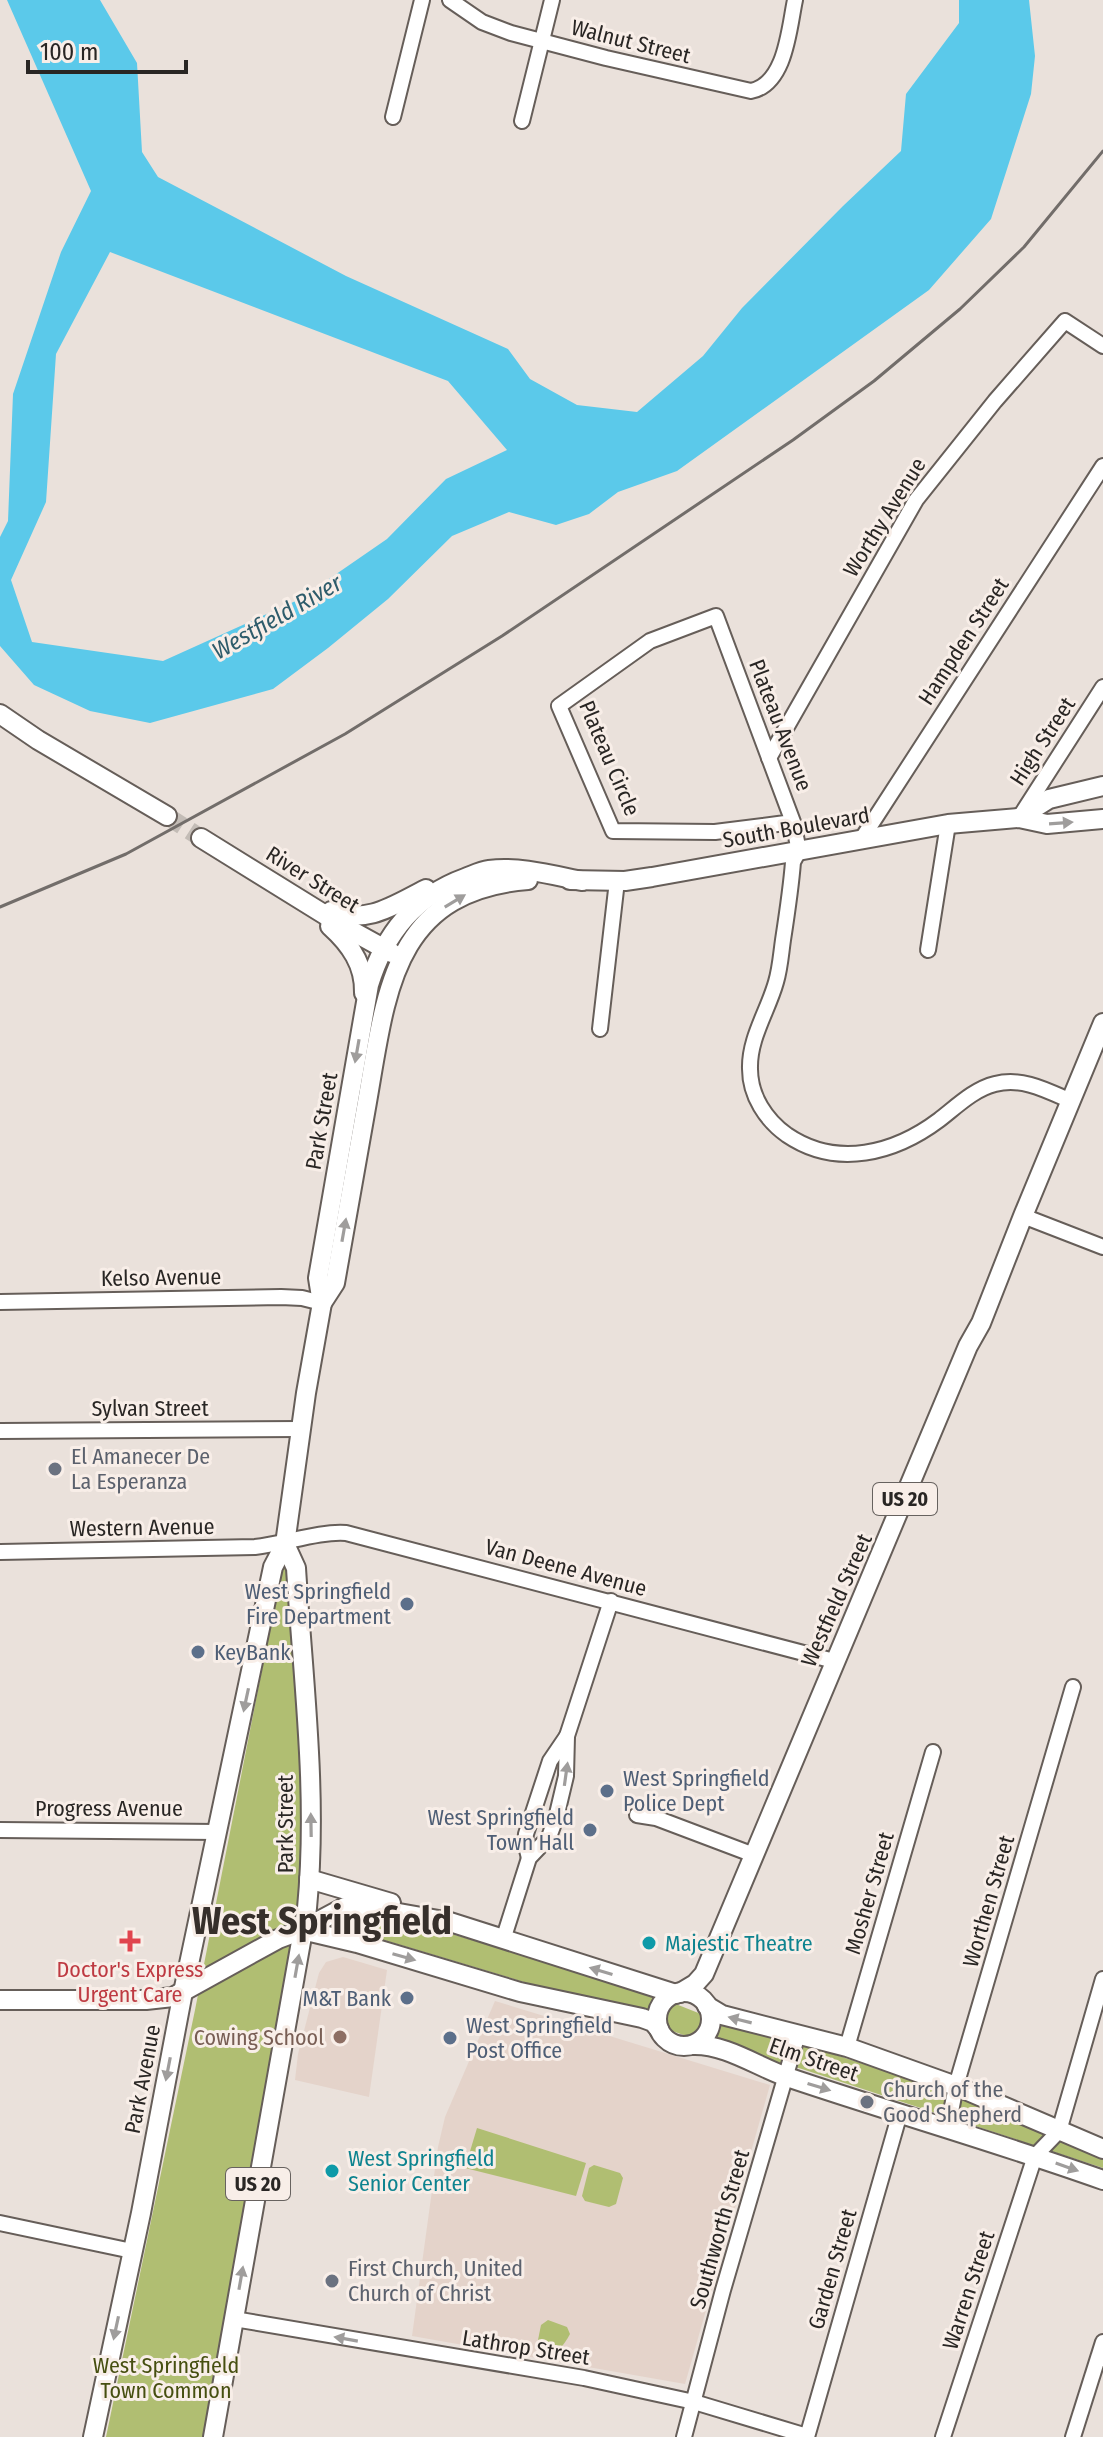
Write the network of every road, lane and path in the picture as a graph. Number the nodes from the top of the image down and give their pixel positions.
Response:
1 (422, 0) edge
2 (450, 0) edge
3 (552, 0) edge
4 (795, 0) edge
5 (543, 40) junction
6 (393, 117) dead end
7 (522, 121) dead end
8 (1103, 346) edge
9 (1103, 466) edge
10 (716, 616) joint
11 (1103, 687) edge
12 (0, 714) edge
13 (769, 758) junction
14 (1103, 786) edge
15 (167, 816) tunnel mouth
16 (1019, 818) junction
17 (1103, 819) edge
18 (793, 822) junction
19 (948, 824) junction
20 (201, 838) tunnel mouth
21 (861, 840) junction
22 (799, 851) junction
23 (485, 870) junction
24 (582, 881) junction
25 (617, 881) junction
26 (301, 900) junction
27 (383, 949) junction
28 (928, 950) dead end
29 (402, 957) junction
30 (363, 1018) junction
31 (1103, 1023) edge
32 (600, 1029) dead end
33 (1071, 1101) junction
34 (1023, 1216) junction
35 (1103, 1247) edge
36 (0, 1302) edge
37 (322, 1303) junction
38 (300, 1429) junction
39 (0, 1431) edge
40 (285, 1544) junction
41 (0, 1552) edge
42 (611, 1601) junction
43 (834, 1661) junction
44 (1073, 1687) dead end
45 (567, 1736) junction
46 (933, 1752) dead end
47 (637, 1815) dead end
48 (0, 1830) edge
49 (218, 1832) junction
50 (754, 1855) junction
51 (529, 1858) junction
52 (309, 1879) junction
53 (357, 1908) junction
54 (450, 1922) junction
55 (302, 1930) junction
56 (503, 1940) junction
57 (348, 1941) junction
58 (704, 1974) junction
59 (1103, 1979) edge
60 (183, 1992) junction
61 (678, 1993) junction
62 (0, 2000) edge
63 (705, 2003) junction
64 (659, 2029) junction
65 (798, 2034) junction
66 (693, 2045) junction
67 (847, 2047) junction
68 (786, 2077) junction
69 (956, 2086) junction
70 (900, 2113) junction
71 (948, 2127) junction
72 (1059, 2131) junction
73 (1103, 2149) edge
74 (1035, 2156) junction
75 (1103, 2180) edge
76 (0, 2223) edge
77 (132, 2251) junction
78 (234, 2319) junction
79 (1103, 2342) edge
80 (694, 2402) junction
81 (807, 2436) edge
82 (93, 2437) edge
83 (213, 2437) edge
84 (684, 2437) edge
85 (943, 2437) edge
86 (1073, 2437) edge

1 - 6 street
2 - 5 street, Walnut Street
3 - 5 street
4 - 5 street, Walnut Street
5 - 7 street
8 - 13 street, Worthy Avenue
9 - 21 street, Hampden Street
10 - 13 street, Plateau Avenue
10 - 18 street, Plateau Circle
11 - 16 street, High Street
12 - 15 main road
13 - 18 street, Plateau Avenue
14 - 16 main road, South Boulevard
16 -> 17 main road, South Boulevard
16 - 19 main road, South Boulevard
18 - 22 street, Plateau Avenue
19 - 21 main road, South Boulevard
19 - 28 street
20 - 26 main road, River Street
21 - 22 main road, South Boulevard
22 - 25 main road, South Boulevard
22 - 33 street
23 - 24 main road, South Boulevard
23 - 26 main road
23 - 27 main road, South Boulevard
24 - 25 main road, South Boulevard
29 -> 24 main road, South Boulevard
25 - 32 street
26 - 27 main road, River Street
26 - 30 main road
27 - 29 main road, River Street
27 - 30 main road, Park Street
37 -> 29 main road, Park Street
30 -> 37 main road, Park Street
31 - 33 main road, Westfield Street / US 20
33 - 34 main road, Westfield Street / US 20
34 - 35 street
34 - 43 main road, Westfield Street / US 20
36 - 37 street, Kelso Avenue
37 - 38 main road, Park Street
38 - 39 street, Sylvan Street
38 - 40 main road, Park Street
40 - 41 street, Western Avenue
40 - 42 street, Van Deene Avenue
40 -> 49 main road, Park Avenue
52 -> 40 main road, Park Street
42 - 43 street, Van Deene Avenue
42 - 45 street
43 - 50 main road, Westfield Street / US 20
44 - 69 street, Worthen Street
45 - 51 street
51 -> 45 street
46 - 67 street, Mosher Street
47 - 50 street
48 - 49 street, Progress Avenue
49 - 60 main road, Park Avenue
50 - 58 main road, Westfield Street / US 20
51 - 56 street
52 - 54 main road
52 - 55 main road, Park Street
53 - 54 main road
53 - 55 main road
53 - 57 main road
54 - 56 main road
55 - 57 main road
55 - 60 main road
78 -> 55 main road, Park Street / US 20
61 -> 56 main road
57 -> 64 main road
58 - 61 main road, Westfield Street / US 20
58 - 63 main road, Westfield Street / US 20
59 - 72 street
60 - 62 main road
60 -> 77 main road, Park Avenue
61 - 63 main road
61 - 64 main road
65 -> 63 main road, Elm Street
63 - 66 main road, US 20
64 - 66 main road
65 - 67 main road, Elm Street
65 - 68 street, Southworth Street
66 - 68 main road, Elm Street
67 - 69 main road, Elm Street
68 -> 70 main road, Elm Street
68 - 80 street, Southworth Street
69 - 71 street, Worthen Street
69 - 72 main road, Elm Street
70 - 71 main road, Elm Street
70 - 81 street, Garden Street
71 - 74 main road, Elm Street
72 - 73 main road, Elm Street
72 - 74 street
74 -> 75 main road, Elm Street
74 - 85 street, Warren Street
76 - 77 street
77 -> 82 main road, Park Avenue
80 -> 78 street, Lathrop Street
78 - 83 main road, Park Street / US 20
79 - 86 street
80 - 81 street, Lathrop Street
80 - 84 street, Southworth Street

